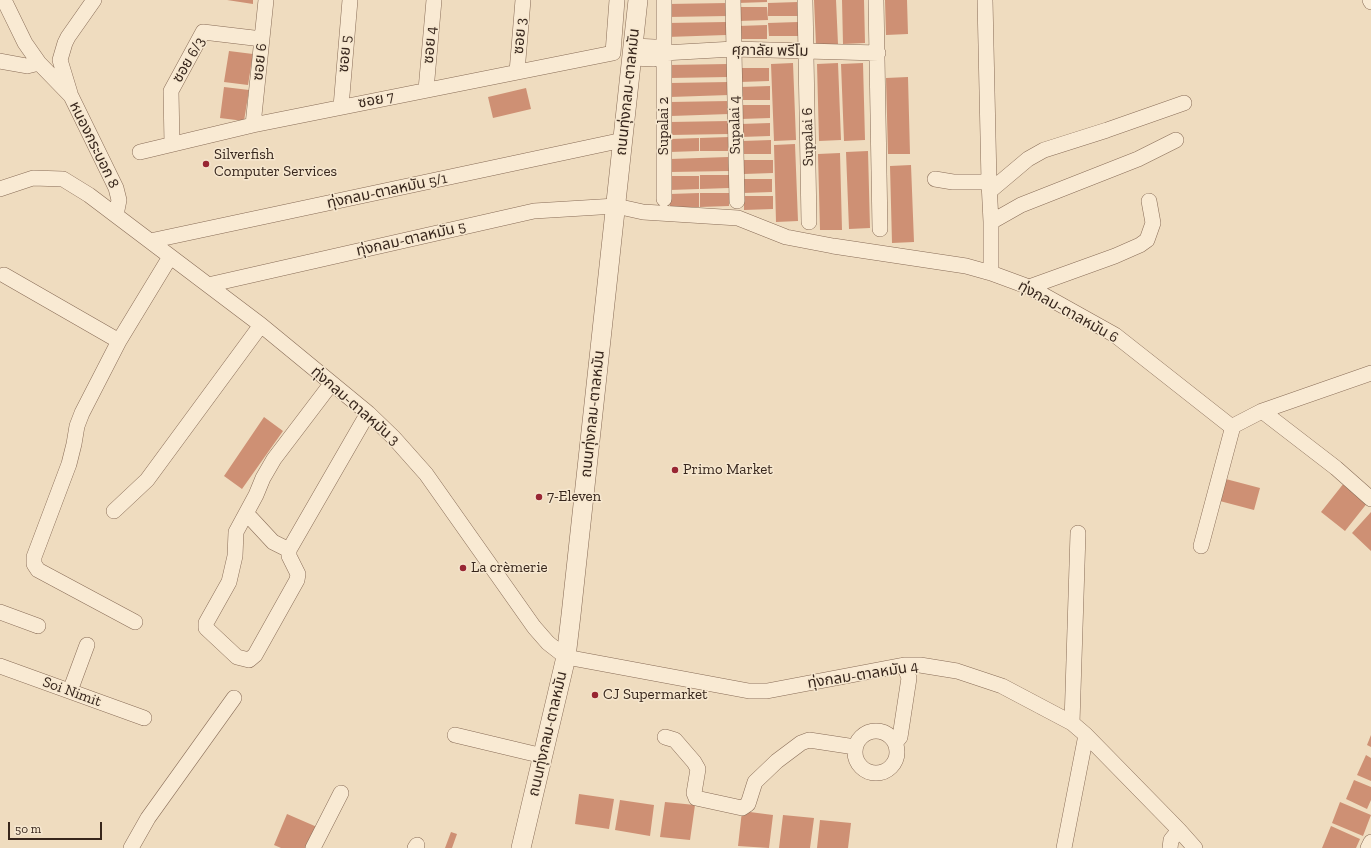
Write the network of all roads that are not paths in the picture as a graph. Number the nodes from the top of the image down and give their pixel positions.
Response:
1 (4, 0) edge
2 (94, 0) edge
3 (266, 0) edge
4 (350, 0) edge
5 (434, 0) edge
6 (523, 0) edge
7 (617, 0) edge
8 (638, 0) edge
9 (664, 0) edge
10 (733, 0) edge
11 (805, 0) edge
12 (876, 0) edge
13 (985, 0) edge
14 (262, 39) junction
15 (734, 49) junction
16 (633, 52) junction
17 (663, 52) junction
18 (806, 52) junction
19 (878, 53) junction
20 (0, 61) edge
21 (39, 63) junction
22 (517, 72) junction
23 (426, 90) junction
24 (71, 96) junction
25 (1184, 104) dead end
26 (340, 107) junction
27 (253, 125) junction
28 (623, 140) junction
29 (1176, 140) dead end
30 (172, 144) junction
31 (140, 152) dead end
32 (935, 178) dead end
33 (990, 187) junction
34 (0, 189) edge
35 (664, 199) dead end
36 (737, 201) dead end
37 (1149, 201) dead end
38 (616, 206) junction
39 (116, 215) junction
40 (809, 222) dead end
41 (991, 222) junction
42 (880, 229) dead end
43 (150, 241) junction
44 (170, 257) junction
45 (991, 273) junction
46 (4, 275) dead end
47 (208, 285) junction
48 (1029, 287) junction
49 (261, 325) junction
50 (119, 341) junction
51 (1371, 373) edge
52 (331, 384) junction
53 (1262, 411) junction
54 (368, 413) junction
55 (1233, 426) junction
56 (1371, 499) edge
57 (114, 511) dead end
58 (247, 514) junction
59 (1078, 533) dead end
60 (1201, 546) dead end
61 (289, 550) junction
62 (0, 612) edge
63 (135, 622) dead end
64 (38, 626) dead end
65 (87, 645) dead end
66 (566, 657) junction
67 (904, 665) junction
68 (0, 666) edge
69 (70, 691) junction
70 (234, 698) dead end
71 (144, 718) dead end
72 (1072, 723) junction
73 (456, 735) dead end
74 (1086, 735) junction
75 (665, 737) dead end
76 (896, 742) junction
77 (855, 747) junction
78 (543, 756) junction
79 (340, 793) dead end
80 (1180, 830) junction
81 (1371, 842) edge
82 (131, 848) edge
83 (313, 848) edge
84 (521, 848) edge
85 (1064, 848) edge
86 (1170, 848) edge
87 (1195, 848) edge
88 (1368, 848) edge

1 - 21 street, หนองกระบอก 8
2 - 24 street
3 - 14 street, ซอย 6
4 - 26 street, ซอย 5
5 - 23 street, ซอย 4
6 - 22 street, ซอย 3
7 - 22 street, ซอย 7
8 - 16 street, ถนนทุ่งกลม-ตาลหมัน
9 - 17 street, Supalai 2
10 - 15 street, Supalai 4
11 - 18 street, Supalai 6
12 - 19 street
13 - 33 street
14 - 27 street, ซอย 6
14 - 30 street, ซอย 6/3
15 - 17 street, ศุภาลัย พรีโม
15 - 18 street, ศุภาลัย พรีโม
15 - 36 street, Supalai 4
16 - 17 street, ศุภาลัย พรีโม
16 - 28 street, ถนนทุ่งกลม-ตาลหมัน
17 - 35 street, Supalai 2
18 - 19 street, ศุภาลัย พรีโม
18 - 40 street, Supalai 6
19 - 42 street
20 - 21 street
21 - 24 street, หนองกระบอก 8
22 - 23 street, ซอย 7
23 - 26 street, ซอย 7
24 - 39 street, หนองกระบอก 8
25 - 33 street
26 - 27 street, ซอย 7
27 - 30 street, ซอย 7
28 - 38 street, ถนนทุ่งกลม-ตาลหมัน
28 - 43 street, ทุ่งกลม-ตาลหมัน 5/1
29 - 41 street
30 - 31 street, ซอย 7
32 - 33 street
33 - 41 street
34 - 39 street, ทุ่งกลม-ตาลหมัน 3
37 - 48 street
38 - 45 street, ทุ่งกลม-ตาลหมัน 6
38 - 47 street, ทุ่งกลม-ตาลหมัน 5
38 - 66 street, ถนนทุ่งกลม-ตาลหมัน
39 - 43 street, ทุ่งกลม-ตาลหมัน 3
41 - 45 street
43 - 44 street, ทุ่งกลม-ตาลหมัน 3
44 - 47 street, ทุ่งกลม-ตาลหมัน 3
44 - 50 street
45 - 48 street, ทุ่งกลม-ตาลหมัน 6
46 - 50 street
47 - 49 street, ทุ่งกลม-ตาลหมัน 3
48 - 55 street, ทุ่งกลม-ตาลหมัน 6
49 - 52 street, ทุ่งกลม-ตาลหมัน 3
49 - 57 street
50 - 63 street
51 - 53 street
52 - 54 street, ทุ่งกลม-ตาลหมัน 3
52 - 58 street
53 - 55 street
53 - 56 street
54 - 61 street
54 - 66 street, ทุ่งกลม-ตาลหมัน 3
55 - 60 street
58 - 61 street
58 - 61 street
59 - 72 street
62 - 64 street
65 - 69 street
66 - 67 street, ทุ่งกลม-ตาลหมัน 4
66 - 78 street, ถนนทุ่งกลม-ตาลหมัน
67 - 72 street, ทุ่งกลม-ตาลหมัน 4
67 - 76 street
68 - 69 street, Soi Nimit
69 - 71 street, Soi Nimit
70 - 82 street
72 - 74 street, ทุ่งกลม-ตาลหมัน 4
73 - 78 street
74 - 80 street, ทุ่งกลม-ตาลหมัน 4
74 - 85 street
75 - 77 street
76 - 77 street
76 - 77 street
78 - 84 street, ถนนทุ่งกลม-ตาลหมัน
79 - 83 street
80 - 86 street
80 - 87 street, ทุ่งกลม-ตาลหมัน 4
81 - 88 street

